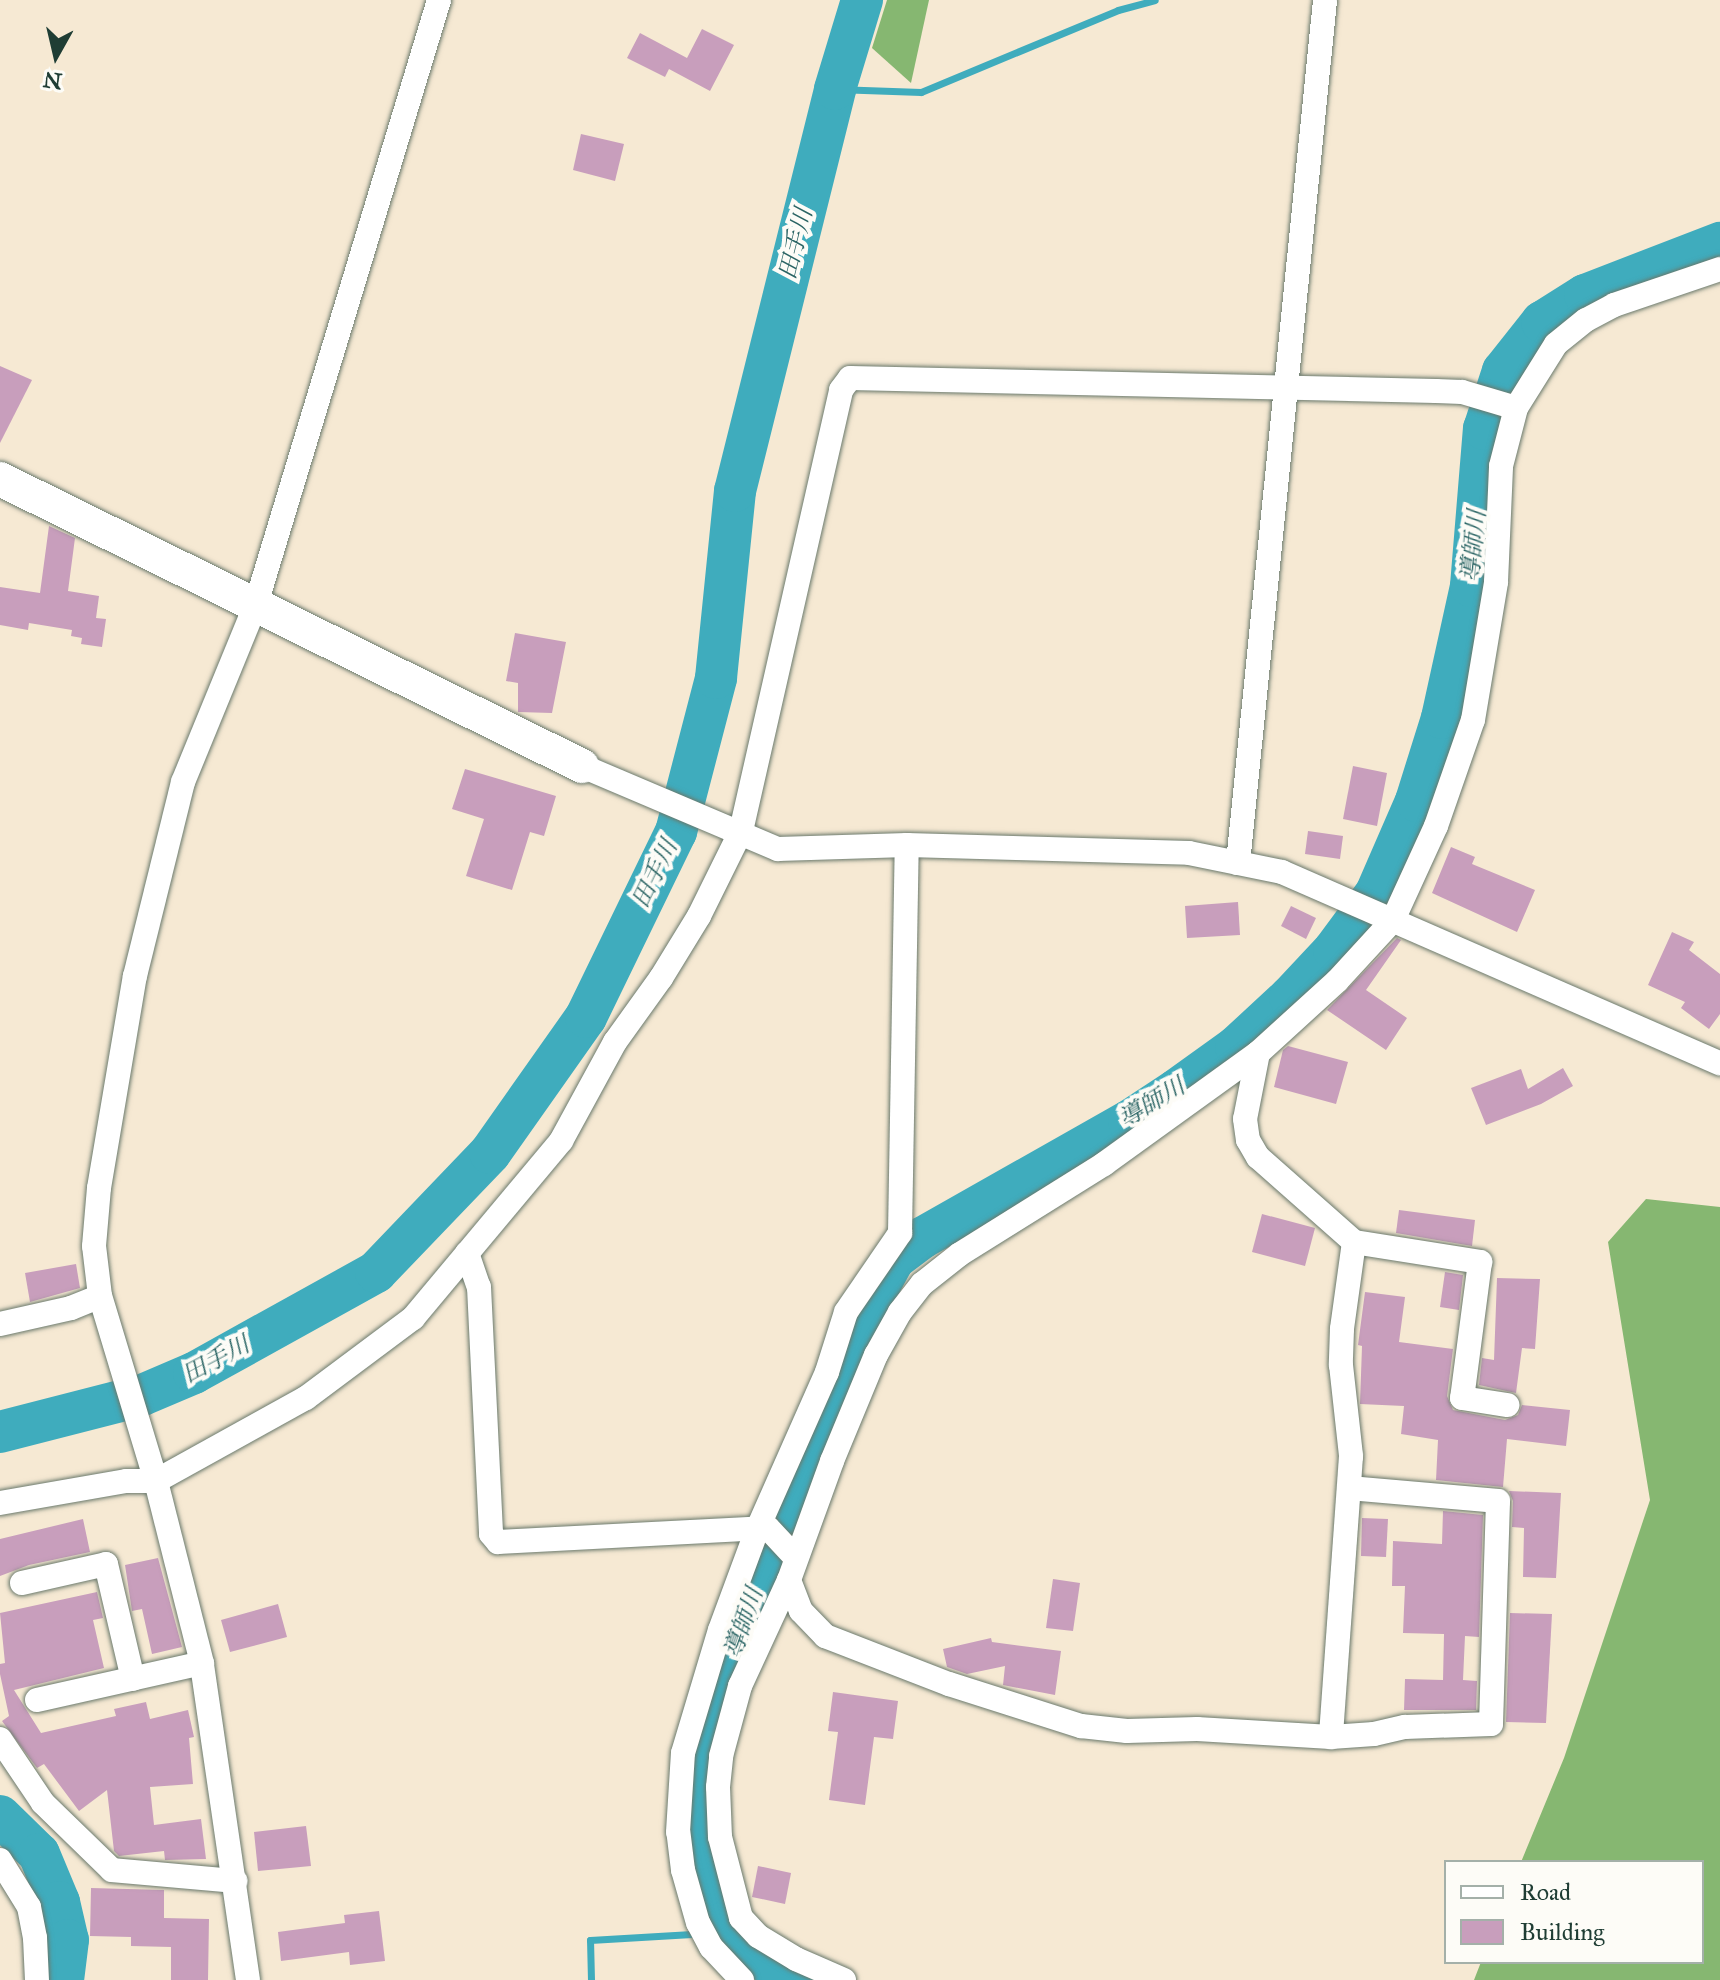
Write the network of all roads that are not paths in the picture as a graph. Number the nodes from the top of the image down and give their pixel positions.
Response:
1 (439, 0) edge
2 (1325, 0) edge
3 (1720, 269) edge
4 (1285, 389) junction
5 (1516, 408) junction
6 (0, 479) edge
7 (256, 604) junction
8 (582, 766) joint
9 (741, 831) junction
10 (907, 845) junction
11 (1238, 863) junction
12 (1393, 920) junction
13 (1258, 1053) junction
14 (1716, 1055) edge
15 (1354, 1242) junction
16 (467, 1253) junction
17 (103, 1302) junction
18 (0, 1324) edge
19 (1507, 1405) dead end
20 (154, 1473) junction
21 (1350, 1488) junction
22 (0, 1503) edge
23 (762, 1529) junction
24 (793, 1569) junction
25 (22, 1583) dead end
26 (202, 1663) junction
27 (133, 1679) junction
28 (37, 1700) dead end
29 (1331, 1737) junction
30 (0, 1739) edge
31 (0, 1860) edge
32 (236, 1881) junction
33 (37, 1980) edge
34 (248, 1980) edge
35 (742, 1980) edge
36 (844, 1980) edge

1 - 7 street
2 - 4 street
3 - 5 street
4 - 5 street
4 - 9 street
4 - 11 street
5 - 12 street
6 - 7 street
7 - 8 street
7 - 17 street
8 - 9 street
9 - 10 street
9 - 16 street
10 - 11 street
10 - 23 street
11 - 12 street
12 - 13 street
12 - 14 street
13 - 15 street
13 - 24 street
15 - 19 street
15 - 21 street
16 - 20 street
16 - 23 street
17 - 18 street
17 - 20 street
20 - 22 street
20 - 26 street
21 - 29 street
21 - 29 street
23 - 24 street
23 - 35 street
24 - 29 street
24 - 36 street
25 - 27 street
26 - 27 street
26 - 32 street
27 - 28 street
30 - 32 street
31 - 33 street
32 - 34 street

